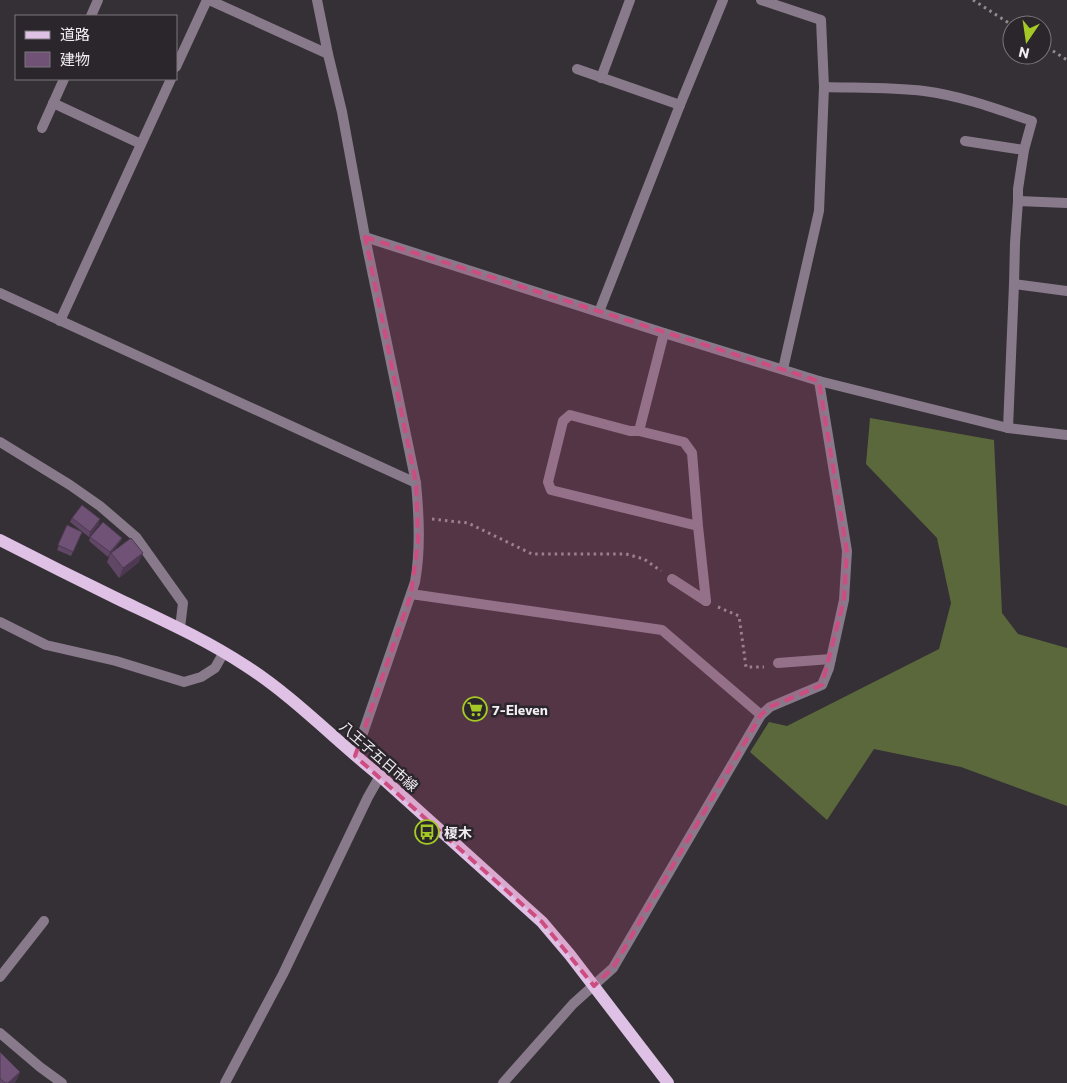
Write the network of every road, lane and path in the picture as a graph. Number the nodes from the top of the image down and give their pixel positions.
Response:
1 (98, 0) edge
2 (208, 0) edge
3 (316, 0) edge
4 (630, 0) edge
5 (723, 0) edge
6 (761, 0) edge
7 (973, 0) edge
8 (91, 15) edge
9 (1002, 19) edge
10 (1052, 50) edge
11 (328, 54) junction
12 (1067, 60) edge
13 (178, 63) edge
14 (577, 69) dead end
15 (601, 78) junction
16 (64, 80) edge
17 (171, 80) edge
18 (824, 87) junction
19 (53, 103) junction
20 (680, 105) junction
21 (42, 128) dead end
22 (965, 142) dead end
23 (141, 144) junction
24 (1024, 150) junction
25 (1018, 201) junction
26 (1067, 203) edge
27 (366, 237) junction
28 (1014, 284) junction
29 (1067, 291) edge
30 (0, 293) edge
31 (599, 312) junction
32 (60, 321) junction
33 (664, 333) junction
34 (783, 370) junction
35 (819, 381) junction
36 (1008, 428) junction
37 (640, 431) junction
38 (1067, 435) edge
39 (0, 442) edge
40 (416, 483) junction
41 (419, 518) junction
42 (698, 526) junction
43 (0, 540) edge
44 (672, 579) joint
45 (412, 594) junction
46 (706, 601) junction
47 (0, 622) edge
48 (180, 628) junction
49 (224, 652) junction
50 (831, 659) junction
51 (778, 662) joint
52 (761, 715) junction
53 (355, 756) junction
54 (380, 776) junction
55 (44, 921) dead end
56 (0, 977) edge
57 (594, 986) junction
58 (0, 1032) edge
59 (62, 1083) edge
60 (224, 1083) edge
61 (503, 1083) edge
62 (668, 1083) edge

1 - 8 street
2 - 11 street
2 - 13 street
3 - 11 street
4 - 15 street
5 - 20 street
6 - 18 street
7 - 9 path
10 - 12 path
11 - 27 street
14 - 15 street
15 - 20 street
16 - 19 street
17 - 23 street
18 - 24 street
18 - 34 street
19 - 21 street
19 - 23 street
20 - 31 street
22 - 24 street
23 - 32 street
24 - 25 street
25 - 26 street
25 - 28 street
27 - 31 street
27 - 40 street
28 - 29 street
28 - 36 street
30 - 32 street
31 - 33 street
32 - 40 street
33 - 34 street
33 - 37 street
34 - 35 street
35 - 36 street
35 - 50 street
36 - 38 street
37 - 42 street
37 - 42 street
39 - 48 street
40 - 41 street
41 - 44 path
41 - 45 street
42 - 46 street
43 - 48 main road, 八王子五日市線
44 - 46 street
45 - 52 street
45 - 53 street
46 - 51 path
47 - 49 street
48 - 49 main road, 八王子五日市線
49 - 53 main road, 八王子五日市線
50 - 51 street
50 - 52 street
52 - 57 street
53 - 54 main road, 八王子五日市線
54 - 57 main road, 八王子五日市線
54 - 60 street
55 - 56 street
57 - 61 street
57 - 62 main road, 八王子五日市線
58 - 59 street

